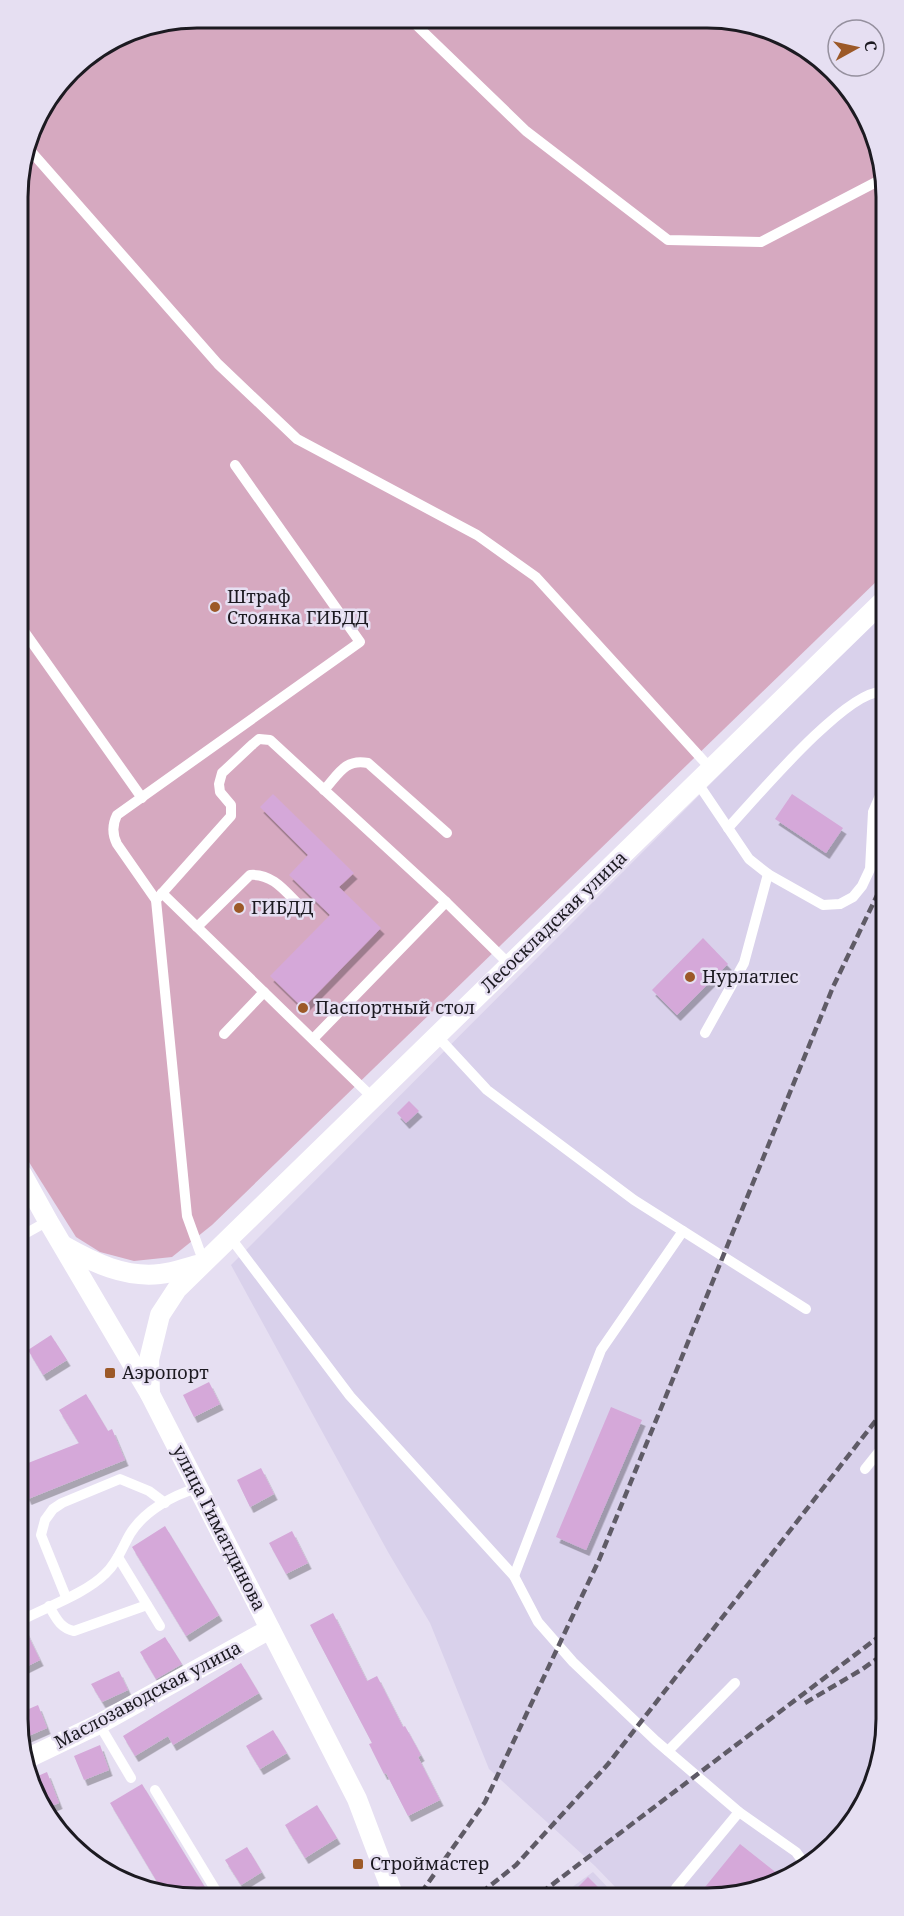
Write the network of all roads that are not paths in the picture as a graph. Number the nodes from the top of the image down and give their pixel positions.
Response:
1 (420, 29) edge
2 (34, 155) edge
3 (875, 183) edge
4 (235, 465) dead end
5 (876, 608) edge
6 (29, 638) edge
7 (876, 692) edge
8 (704, 775) junction
9 (324, 790) junction
10 (142, 798) junction
11 (876, 806) edge
12 (728, 828) junction
13 (447, 833) dead end
14 (768, 874) junction
15 (159, 896) junction
16 (446, 902) junction
17 (304, 910) dead end
18 (197, 927) junction
19 (510, 965) junction
20 (264, 992) junction
21 (705, 1032) dead end
22 (224, 1034) dead end
23 (437, 1036) junction
24 (313, 1039) junction
25 (373, 1098) junction
26 (28, 1185) edge
27 (48, 1221) junction
28 (28, 1232) edge
29 (683, 1232) junction
30 (230, 1237) junction
31 (62, 1244) junction
32 (204, 1263) junction
33 (806, 1310) dead end
34 (150, 1394) junction
35 (875, 1457) edge
36 (866, 1469) dead end
37 (198, 1488) junction
38 (165, 1503) junction
39 (118, 1557) junction
40 (514, 1576) junction
41 (66, 1597) junction
42 (147, 1605) junction
43 (49, 1606) junction
44 (28, 1617) edge
45 (160, 1626) dead end
46 (270, 1629) junction
47 (735, 1683) dead end
48 (99, 1724) junction
49 (668, 1751) junction
50 (33, 1756) edge
51 (131, 1778) dead end
52 (155, 1791) dead end
53 (738, 1812) junction
54 (801, 1858) edge
55 (214, 1888) edge
56 (391, 1888) edge
57 (676, 1888) dead end

1 - 3 lane
2 - 8 lane
4 - 10 lane
5 - 8 street, Лесоскладская улица
6 - 10 lane
7 - 12 lane
8 - 12 lane
8 - 19 street, Лесоскладская улица
9 - 13 lane
9 - 15 lane
9 - 16 lane
10 - 15 lane
11 - 14 lane
12 - 14 lane
14 - 21 lane
15 - 18 lane
15 - 32 lane
16 - 19 lane
16 - 24 lane
17 - 18 lane
18 - 20 lane
19 - 23 street, Лесоскладская улица
20 - 22 lane
20 - 24 lane
23 - 25 street, Лесоскладская улица
23 - 29 lane
24 - 25 lane
25 - 30 street, Лесоскладская улица
26 - 27 street, улица Гиматдинова
27 - 28 lane
27 - 31 street, улица Гиматдинова
29 - 33 lane
29 - 40 lane
30 - 32 street, Лесоскладская улица
30 - 40 lane
31 - 32 street
31 - 34 street, улица Гиматдинова
32 - 34 street, Лесоскладская улица
34 - 37 street, улица Гиматдинова
35 - 36 lane
37 - 38 lane
37 - 46 street, улица Гиматдинова
38 - 39 lane
38 - 41 lane
39 - 41 lane
39 - 42 lane
40 - 49 lane
41 - 43 lane
42 - 43 lane
42 - 45 lane
43 - 44 lane
46 - 48 street, Маслозаводская улица
46 - 56 street, улица Гиматдинова
47 - 49 lane
48 - 50 street, Маслозаводская улица
48 - 51 lane
49 - 53 lane
52 - 55 lane
53 - 54 lane
53 - 57 lane

